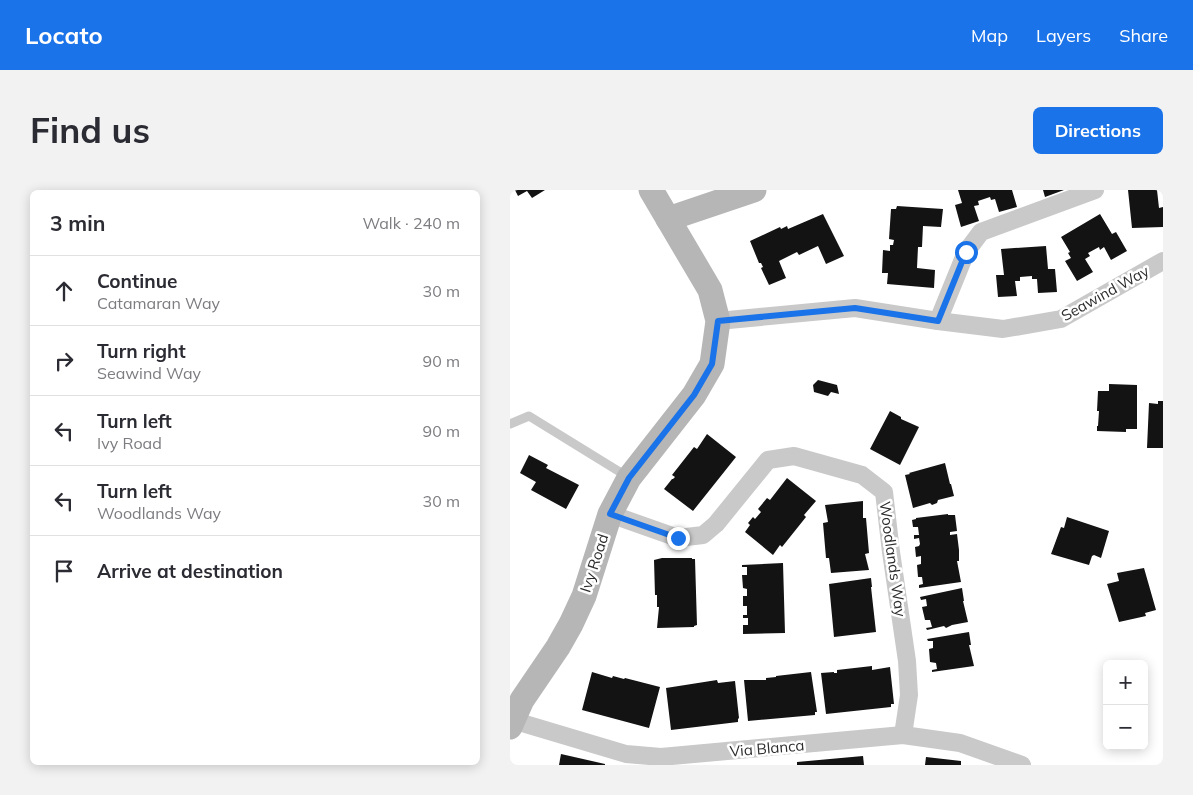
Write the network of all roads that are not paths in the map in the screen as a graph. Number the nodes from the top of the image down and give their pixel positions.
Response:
1 (652, 190) edge
2 (754, 190) edge
3 (1095, 190) edge
4 (668, 219) junction
5 (1163, 261) edge
6 (718, 321) junction
7 (938, 321) junction
8 (510, 424) edge
9 (629, 478) junction
10 (610, 514) junction
11 (511, 724) edge
12 (903, 736) junction
13 (1022, 765) edge

1 - 4 street, Ivy Road
2 - 4 street
3 - 7 street
4 - 6 street, Ivy Road
5 - 7 street, Seawind Way
6 - 7 street, Seawind Way
6 - 9 street, Ivy Road
8 - 9 lane
9 - 10 street, Ivy Road
10 - 11 street, Ivy Road
10 - 12 street, Woodlands Way
11 - 12 street, Via Blanca
12 - 13 street, Via Blanca

